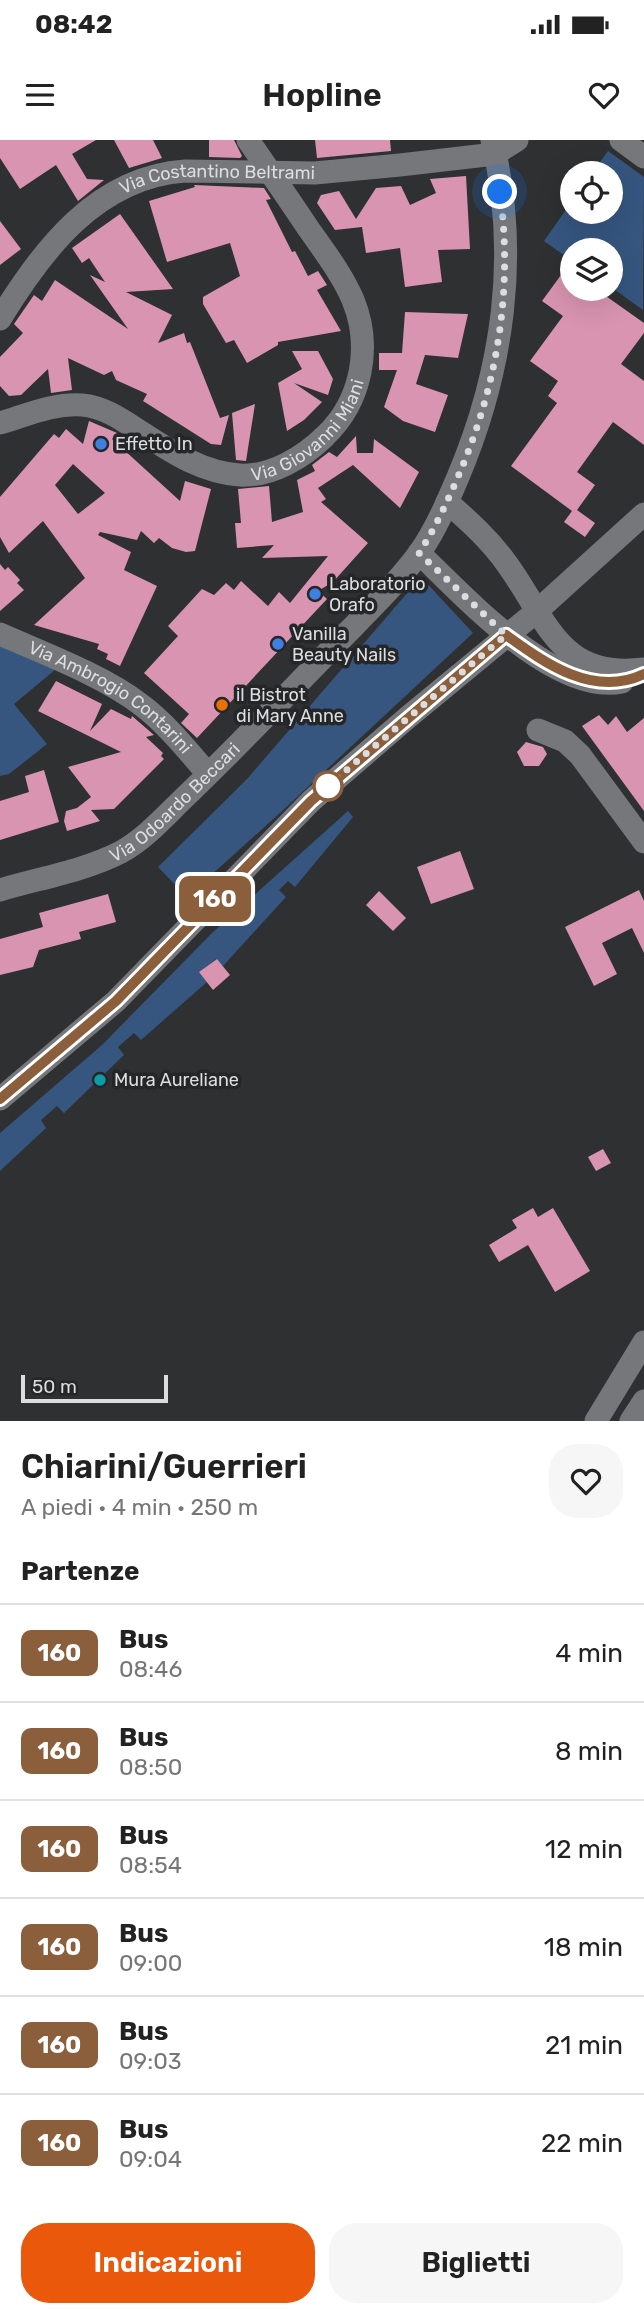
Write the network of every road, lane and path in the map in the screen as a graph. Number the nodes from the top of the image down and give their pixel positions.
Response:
1 (248, 140) edge
2 (517, 140) edge
3 (621, 140) edge
4 (494, 147) edge
5 (644, 157) edge
6 (271, 173) junction
7 (0, 319) edge
8 (0, 423) edge
9 (447, 502) junction
10 (644, 514) edge
11 (419, 553) junction
12 (537, 611) junction
13 (0, 634) edge
14 (506, 635) junction
15 (644, 672) edge
16 (538, 730) dead end
17 (208, 774) junction
18 (644, 842) edge
19 (0, 890) edge
20 (0, 1099) edge
21 (644, 1342) edge
22 (644, 1401) edge
23 (596, 1421) edge
24 (631, 1421) edge

1 - 6 street, Via Giovanni Miani
2 - 4 street
3 - 5 street
4 - 6 street, Via Costantino Beltrami
4 - 9 street, Via Odoardo Beccari
6 - 7 street, Via Costantino Beltrami
6 - 8 street, Via Giovanni Miani
9 - 11 street, Via Odoardo Beccari
9 - 12 street
10 - 12 street
11 - 14 street
11 - 17 street, Via Odoardo Beccari
12 - 14 street
12 - 15 street
13 - 17 street, Via Ambrogio Contarini
14 - 15 street
14 - 20 street
16 - 18 street
17 - 19 street, Via Odoardo Beccari
21 - 23 street
22 - 24 street

